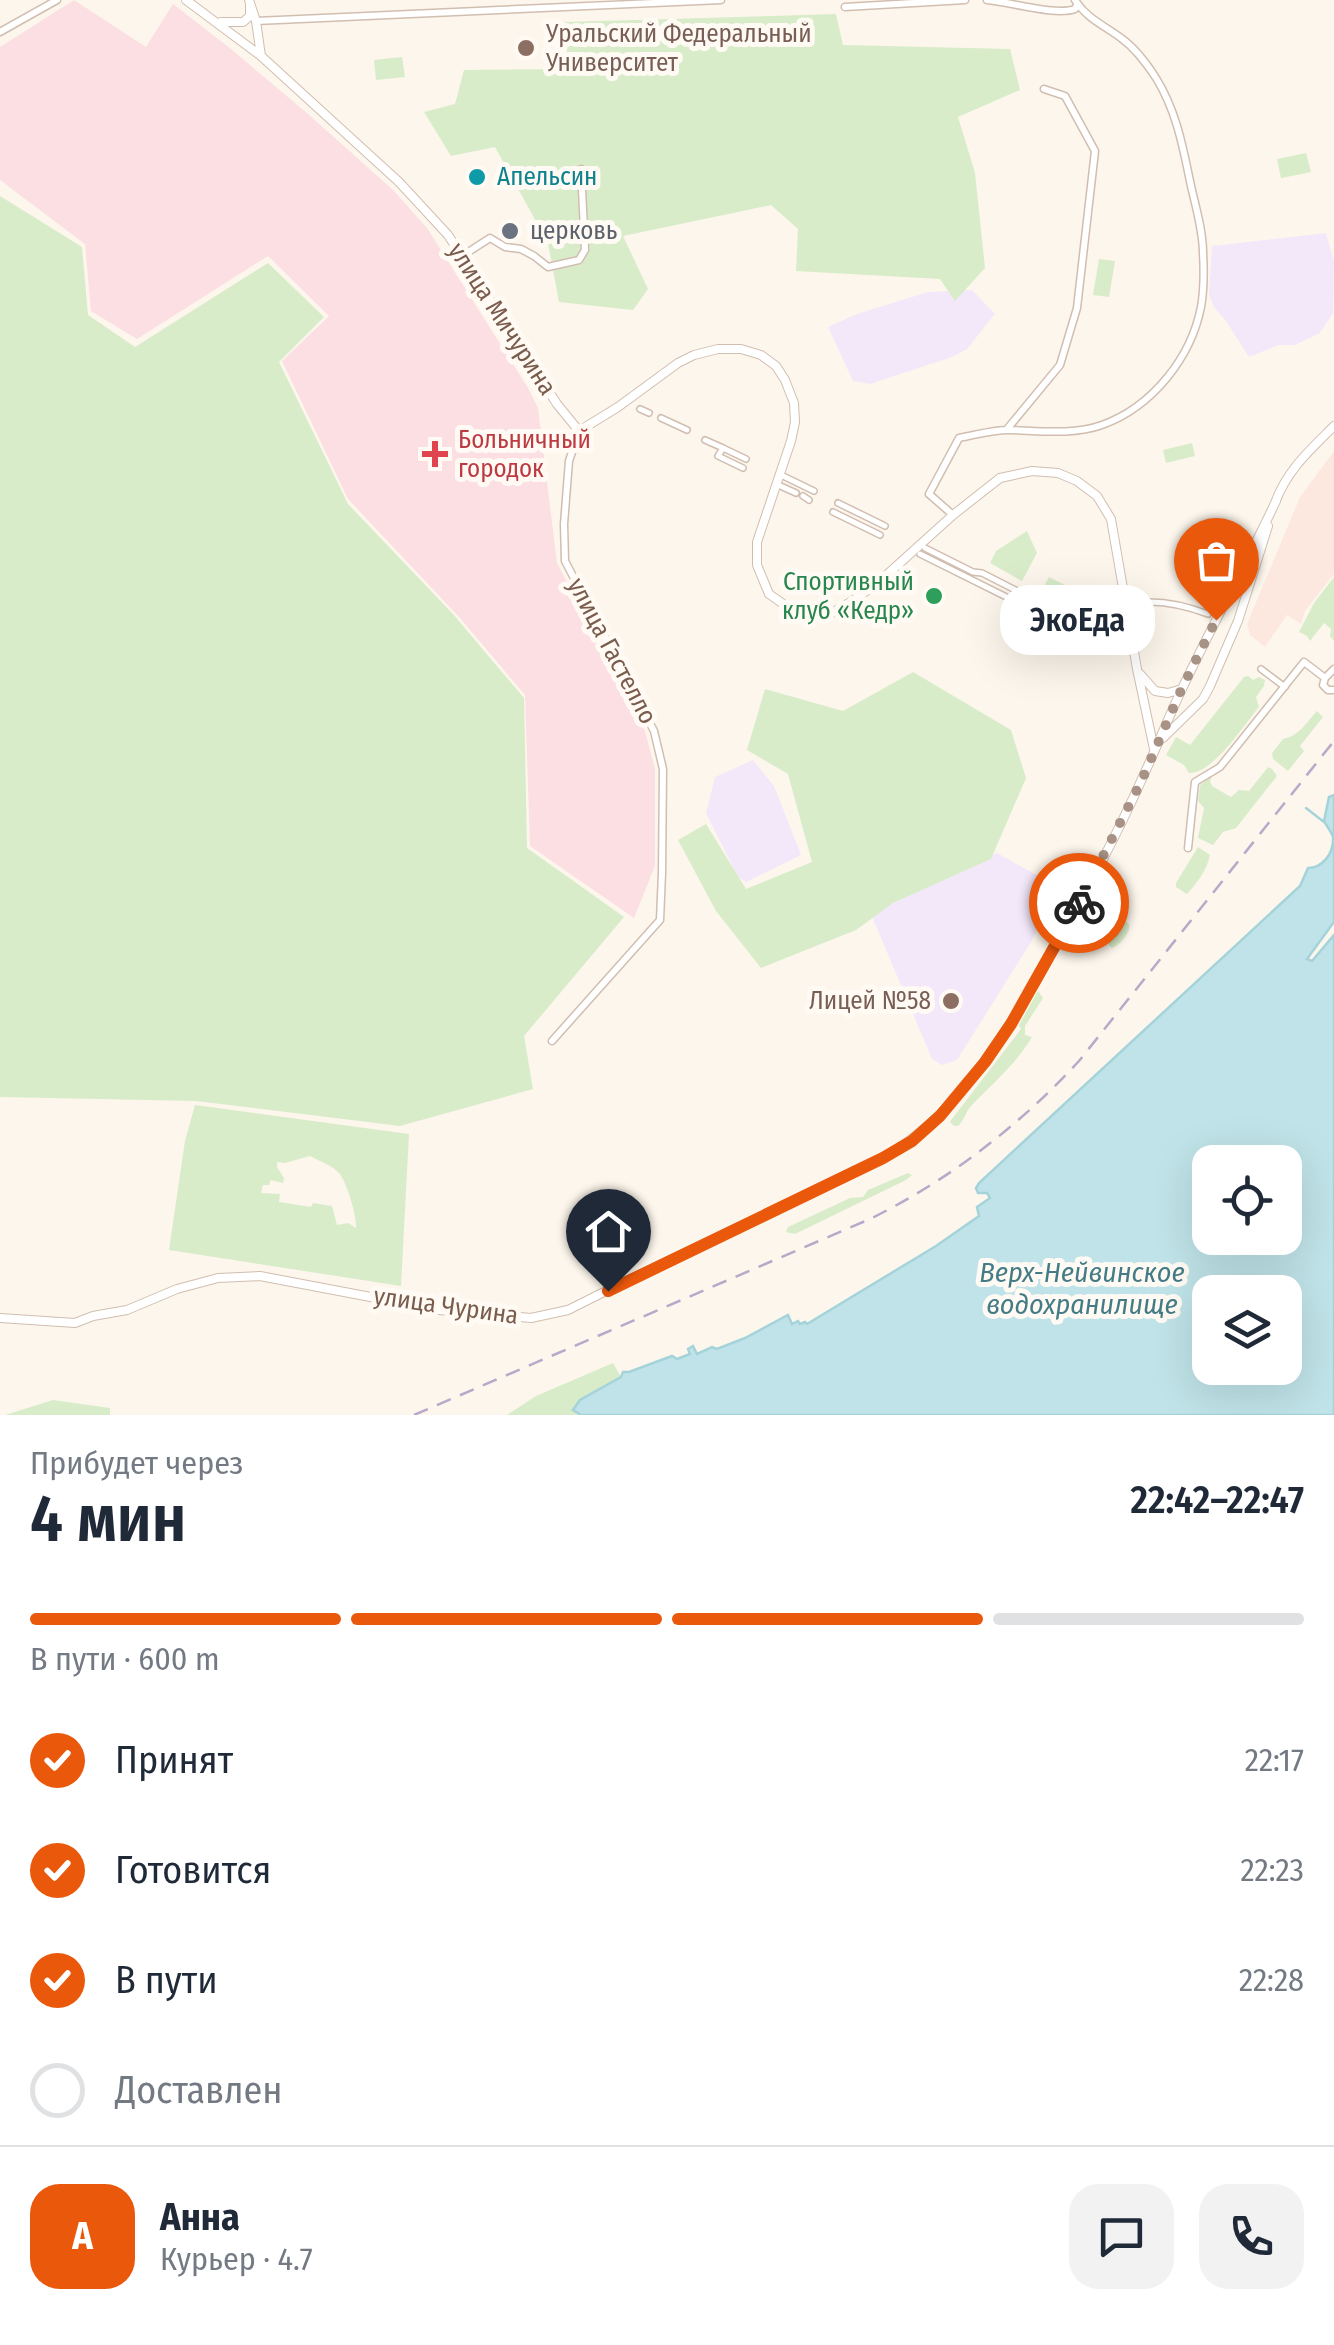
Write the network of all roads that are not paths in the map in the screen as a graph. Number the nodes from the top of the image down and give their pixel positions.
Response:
1 (57, 0) edge
2 (186, 0) edge
3 (527, 0) edge
4 (720, 0) edge
5 (965, 0) edge
6 (986, 0) edge
7 (250, 1) edge
8 (1076, 2) edge
9 (846, 8) dead end
10 (528, 10) junction
11 (256, 21) junction
12 (217, 22) junction
13 (0, 32) edge
14 (262, 56) junction
15 (1044, 89) dead end
16 (581, 169) dead end
17 (462, 256) junction
18 (640, 409) dead end
19 (649, 414) dead end
20 (661, 418) dead end
21 (1334, 426) edge
22 (687, 430) dead end
23 (1007, 430) junction
24 (579, 431) junction
25 (705, 440) dead end
26 (723, 448) junction
27 (746, 459) dead end
28 (743, 468) dead end
29 (778, 479) junction
30 (814, 491) dead end
31 (802, 496) dead end
32 (1276, 501) junction
33 (838, 503) dead end
34 (833, 512) dead end
35 (953, 514) junction
36 (884, 526) dead end
37 (880, 535) dead end
38 (922, 551) dead end
39 (1246, 566) junction
40 (1254, 572) junction
41 (1126, 602) junction
42 (1208, 614) dead end
43 (1137, 668) junction
44 (1334, 668) edge
45 (1261, 670) dead end
46 (1325, 678) junction
47 (1284, 687) junction
48 (1182, 688) junction
49 (1334, 690) edge
50 (1146, 708) junction
51 (1188, 713) junction
52 (1162, 716) junction
53 (1154, 749) junction
54 (1188, 848) dead end
55 (552, 1040) dead end
56 (0, 1318) edge

1 - 13 street
2 - 12 street, улица Мичурина
3 - 10 street
4 - 10 street
5 - 9 street
6 - 8 street
7 - 11 street
7 - 12 street
8 - 23 street
10 - 11 street
11 - 14 street
12 - 14 street, улица Мичурина
14 - 17 street, улица Мичурина
15 - 23 street
16 - 17 street
17 - 24 street, улица Мичурина
18 - 19 street
20 - 22 street
21 - 32 street
23 - 35 street
24 - 29 street
24 - 55 street, улица Гастелло
25 - 26 street
26 - 27 street
26 - 28 street
29 - 30 street
29 - 31 street
29 - 35 street
32 - 39 street, улица Чурина
32 - 40 street
33 - 36 street
34 - 37 street
35 - 41 street
38 - 41 street
39 - 40 street
39 - 48 street, улица Чурина
40 - 51 street
41 - 42 street
41 - 43 street
43 - 48 street
43 - 50 street
44 - 46 street
45 - 47 street
46 - 47 street
46 - 49 street
47 - 54 street
48 - 52 street, улица Чурина
50 - 52 street
50 - 53 street
51 - 52 street
51 - 53 street
52 - 53 street, улица Чурина
53 - 56 street, улица Чурина

